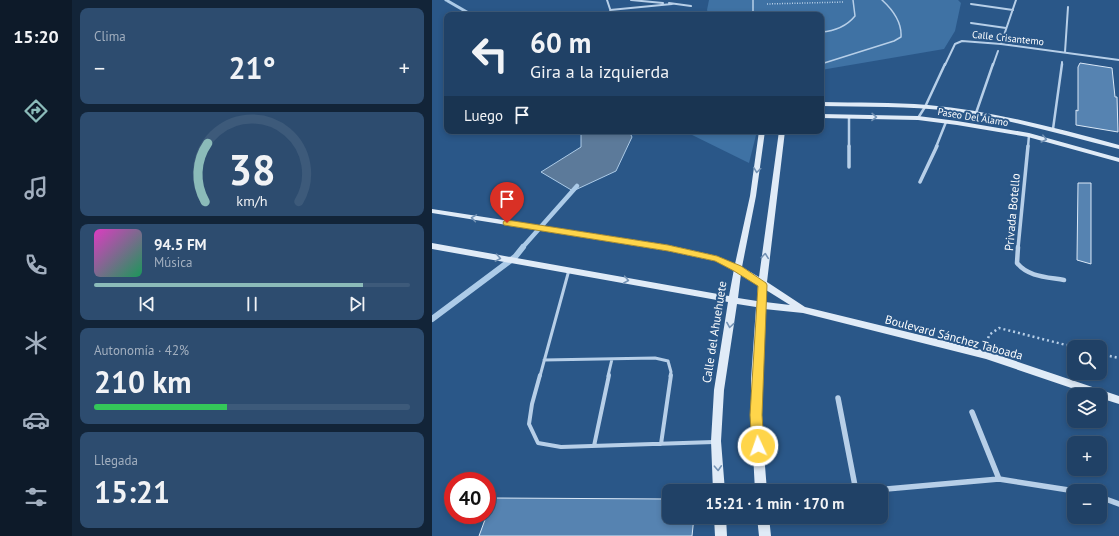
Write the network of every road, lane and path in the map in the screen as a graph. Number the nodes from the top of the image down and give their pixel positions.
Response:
1 (607, 0) edge
2 (631, 0) edge
3 (754, 0) edge
4 (882, 0) edge
5 (1016, 0) edge
6 (853, 1) edge
7 (672, 4) junction
8 (767, 4) dead end
9 (971, 4) dead end
10 (691, 6) dead end
11 (1068, 7) dead end
12 (610, 10) joint
13 (1013, 10) junction
14 (753, 12) edge
15 (971, 23) dead end
16 (1006, 28) junction
17 (824, 31) edge
18 (1001, 44) junction
19 (998, 51) dead end
20 (1064, 52) junction
21 (1119, 60) edge
22 (1062, 62) dead end
23 (824, 63) edge
24 (824, 104) edge
25 (925, 107) junction
26 (976, 113) junction
27 (824, 116) edge
28 (849, 117) junction
29 (918, 118) junction
30 (946, 122) junction
31 (1053, 129) junction
32 (762, 134) edge
33 (782, 134) edge
34 (1028, 135) junction
35 (1119, 147) edge
36 (1119, 160) edge
37 (849, 167) dead end
38 (920, 182) dead end
39 (432, 211) edge
40 (432, 246) edge
41 (738, 268) junction
42 (569, 270) junction
43 (1064, 280) dead end
44 (762, 285) junction
45 (734, 299) junction
46 (761, 305) junction
47 (803, 310) junction
48 (1067, 345) edge
49 (986, 355) junction
50 (1107, 355) edge
51 (1119, 358) edge
52 (612, 359) junction
53 (544, 360) junction
54 (838, 398) dead end
55 (1119, 400) edge
56 (972, 412) dead end
57 (716, 441) junction
58 (661, 444) junction
59 (594, 446) junction
60 (999, 479) junction
61 (719, 484) edge
62 (761, 484) edge
63 (855, 484) edge
64 (888, 489) edge
65 (1067, 490) edge
66 (1107, 500) edge
67 (1119, 504) edge
68 (720, 524) edge
69 (764, 524) edge
70 (721, 536) edge
71 (765, 536) edge

1 - 12 street
2 - 7 street
3 - 14 lane
4 - 23 lane
5 - 13 street
6 - 8 path
6 - 17 lane
7 - 10 street
7 - 12 street
9 - 13 street
11 - 20 street
13 - 16 street
15 - 16 street
16 - 18 street
18 - 20 street, Calle Crisantemo
18 - 25 street, Calle Crisantemo
19 - 26 street
20 - 21 street, Calle Crisantemo
22 - 31 street
24 - 25 street, Paseo Del Álamo
25 - 26 street, Paseo Del Álamo
25 - 29 street, Calle Crisantemo
26 - 31 street, Paseo Del Álamo
27 - 28 street, Paseo Del Álamo
28 -> 29 street, Paseo Del Álamo
28 - 37 street
29 - 30 street, Paseo Del Álamo
30 - 34 street, Paseo Del Álamo
30 - 38 street
31 - 35 street, Paseo Del Álamo
32 -> 41 street, Calle del Ahuehuete
44 -> 33 street
34 -> 36 street, Paseo Del Álamo
34 - 43 street, Privada Botello
41 -> 39 street
40 -> 42 street
41 - 44 street
41 - 45 street, Calle del Ahuehuete
42 -> 45 street
42 - 53 lane
44 - 46 street
44 - 47 street
45 - 46 street
45 -> 57 street, Calle del Ahuehuete
46 - 47 street
46 - 62 street
47 - 49 street, Boulevard Sánchez Taboada
48 - 49 path
49 - 55 street, Boulevard Sánchez Taboada
50 - 51 path
52 - 53 lane
52 - 58 lane
52 - 59 lane
53 - 59 lane
54 - 63 street
56 - 60 street
57 - 58 lane
57 -> 61 street, Calle del Ahuehuete
58 - 59 lane
60 - 64 street
60 - 65 street
66 - 67 street
68 - 70 street
69 - 71 street

